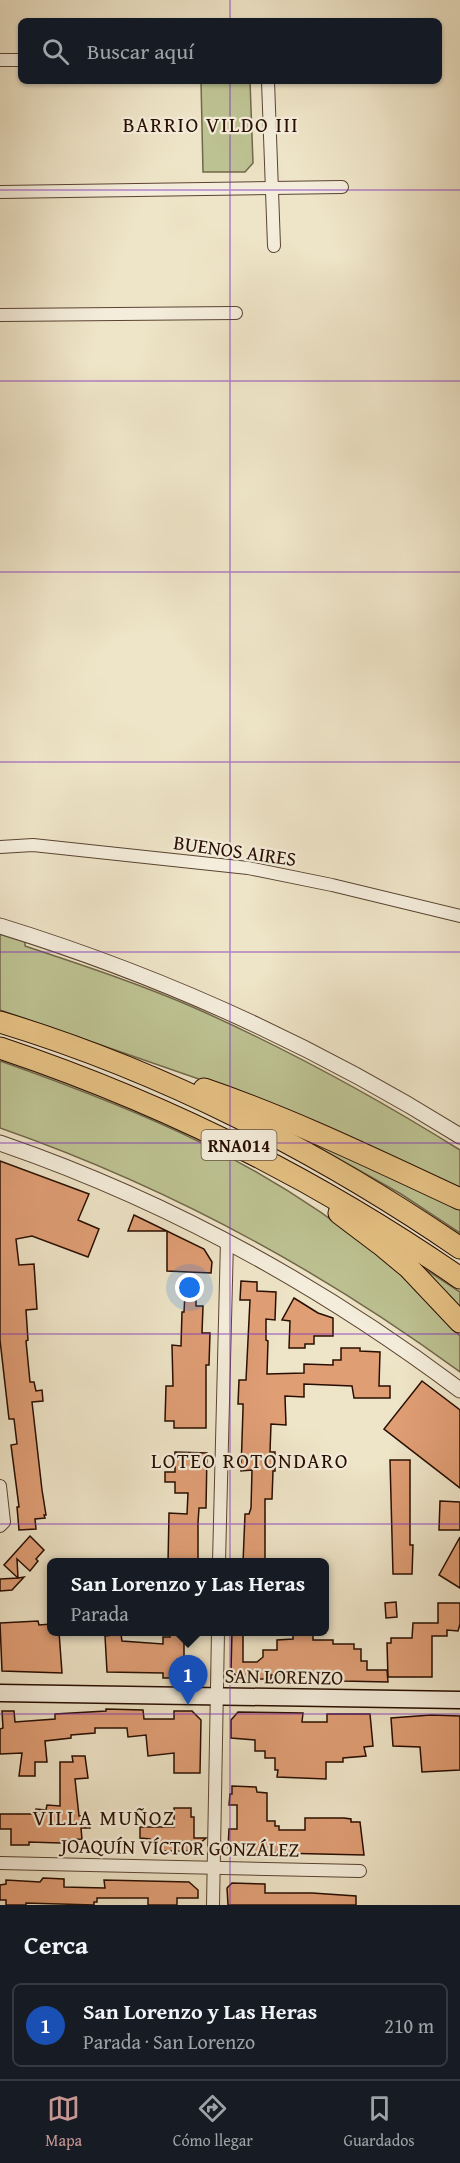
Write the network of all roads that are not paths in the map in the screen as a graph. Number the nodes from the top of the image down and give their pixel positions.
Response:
1 (0, 60) edge
2 (18, 60) edge
3 (268, 84) edge
4 (342, 187) dead end
5 (273, 188) junction
6 (0, 192) edge
7 (274, 246) dead end
8 (236, 313) dead end
9 (0, 315) edge
10 (0, 847) edge
11 (460, 916) edge
12 (0, 926) edge
13 (0, 1022) edge
14 (0, 1048) edge
15 (84, 1051) junction
16 (460, 1136) edge
17 (0, 1143) edge
18 (277, 1166) junction
19 (460, 1199) edge
20 (227, 1241) junction
21 (460, 1248) edge
22 (460, 1278) edge
23 (460, 1322) edge
24 (460, 1390) edge
25 (0, 1486) edge
26 (0, 1526) edge
27 (219, 1558) edge
28 (218, 1636) edge
29 (0, 1693) edge
30 (216, 1696) junction
31 (460, 1700) edge
32 (0, 1863) edge
33 (213, 1868) junction
34 (360, 1871) dead end
35 (213, 1905) edge

1 - 2 street
3 - 5 street
4 - 5 street
5 - 6 street
5 - 7 street
8 - 9 street
10 - 11 street, BUENOS AIRES
12 - 16 street
13 - 15 highway, RNA014
14 - 18 highway, RNA014
15 - 19 highway
15 - 21 highway, RNA014
17 - 20 street
18 - 22 highway, RNA014
18 - 23 highway
20 - 24 street
20 - 27 street
25 - 26 street
28 - 30 street
29 - 30 main road, SAN LORENZO
30 - 31 main road, SAN LORENZO
30 - 33 street
32 - 33 street, JOAQUÍN VÍCTOR GONZÁLEZ
33 - 34 street, JOAQUÍN VÍCTOR GONZÁLEZ
33 - 35 street

